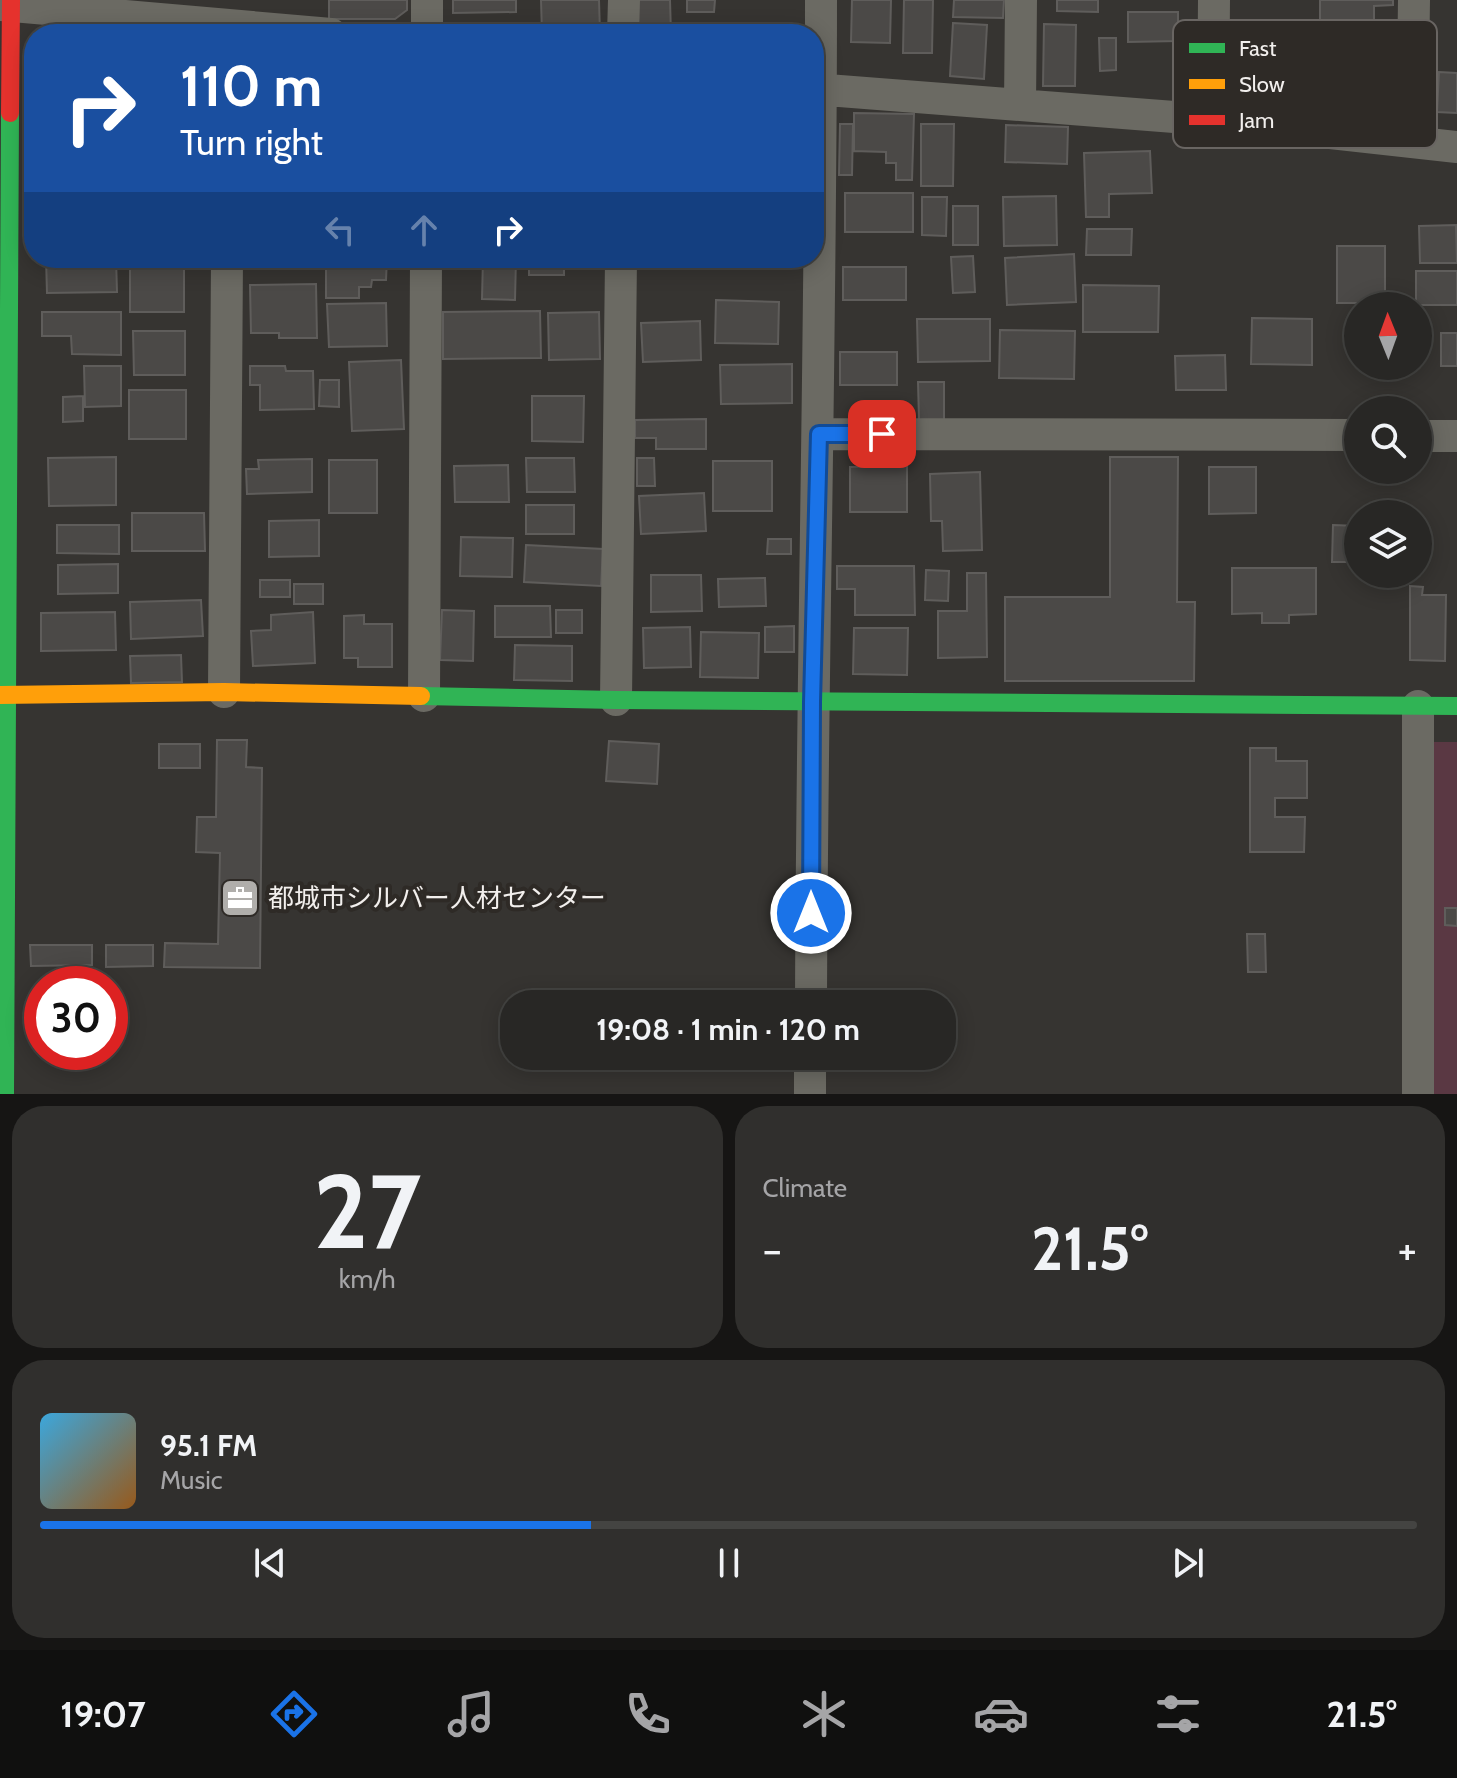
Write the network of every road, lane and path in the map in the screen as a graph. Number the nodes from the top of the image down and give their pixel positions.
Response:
1 (427, 0) edge
2 (624, 0) edge
3 (821, 0) edge
4 (1021, 0) edge
5 (1214, 0) edge
6 (1414, 0) edge
7 (7, 3) edge
8 (228, 19) edge
9 (1214, 20) edge
10 (1414, 20) edge
11 (262, 24) edge
12 (427, 24) edge
13 (623, 24) edge
14 (820, 24) edge
15 (824, 90) edge
16 (1020, 105) junction
17 (1173, 117) edge
18 (1437, 145) edge
19 (1457, 147) edge
20 (227, 268) edge
21 (426, 268) edge
22 (621, 268) edge
23 (819, 268) edge
24 (819, 434) junction
25 (1344, 435) edge
26 (1432, 436) edge
27 (1457, 436) edge
28 (224, 692) junction
29 (4, 695) edge
30 (424, 696) junction
31 (616, 700) junction
32 (812, 702) junction
33 (1418, 706) junction
34 (1457, 706) edge
35 (811, 990) edge
36 (810, 1070) edge
37 (5, 1094) edge
38 (810, 1094) edge
39 (1418, 1094) edge

1 - 12 street
2 - 13 street
3 - 14 street
4 - 16 street
5 - 9 street
6 - 10 street
7 - 8 street
7 - 29 street
8 - 11 street
15 - 16 street
16 - 17 street
18 - 19 street
20 - 28 street
21 - 30 street
22 - 31 street
23 - 24 street
24 - 25 street
24 - 32 street
26 - 27 street
28 - 29 street
28 - 30 street
29 - 37 street
30 - 31 street
31 - 32 street
32 - 33 street
32 - 35 street
33 - 34 street
33 - 39 street
36 - 38 street

